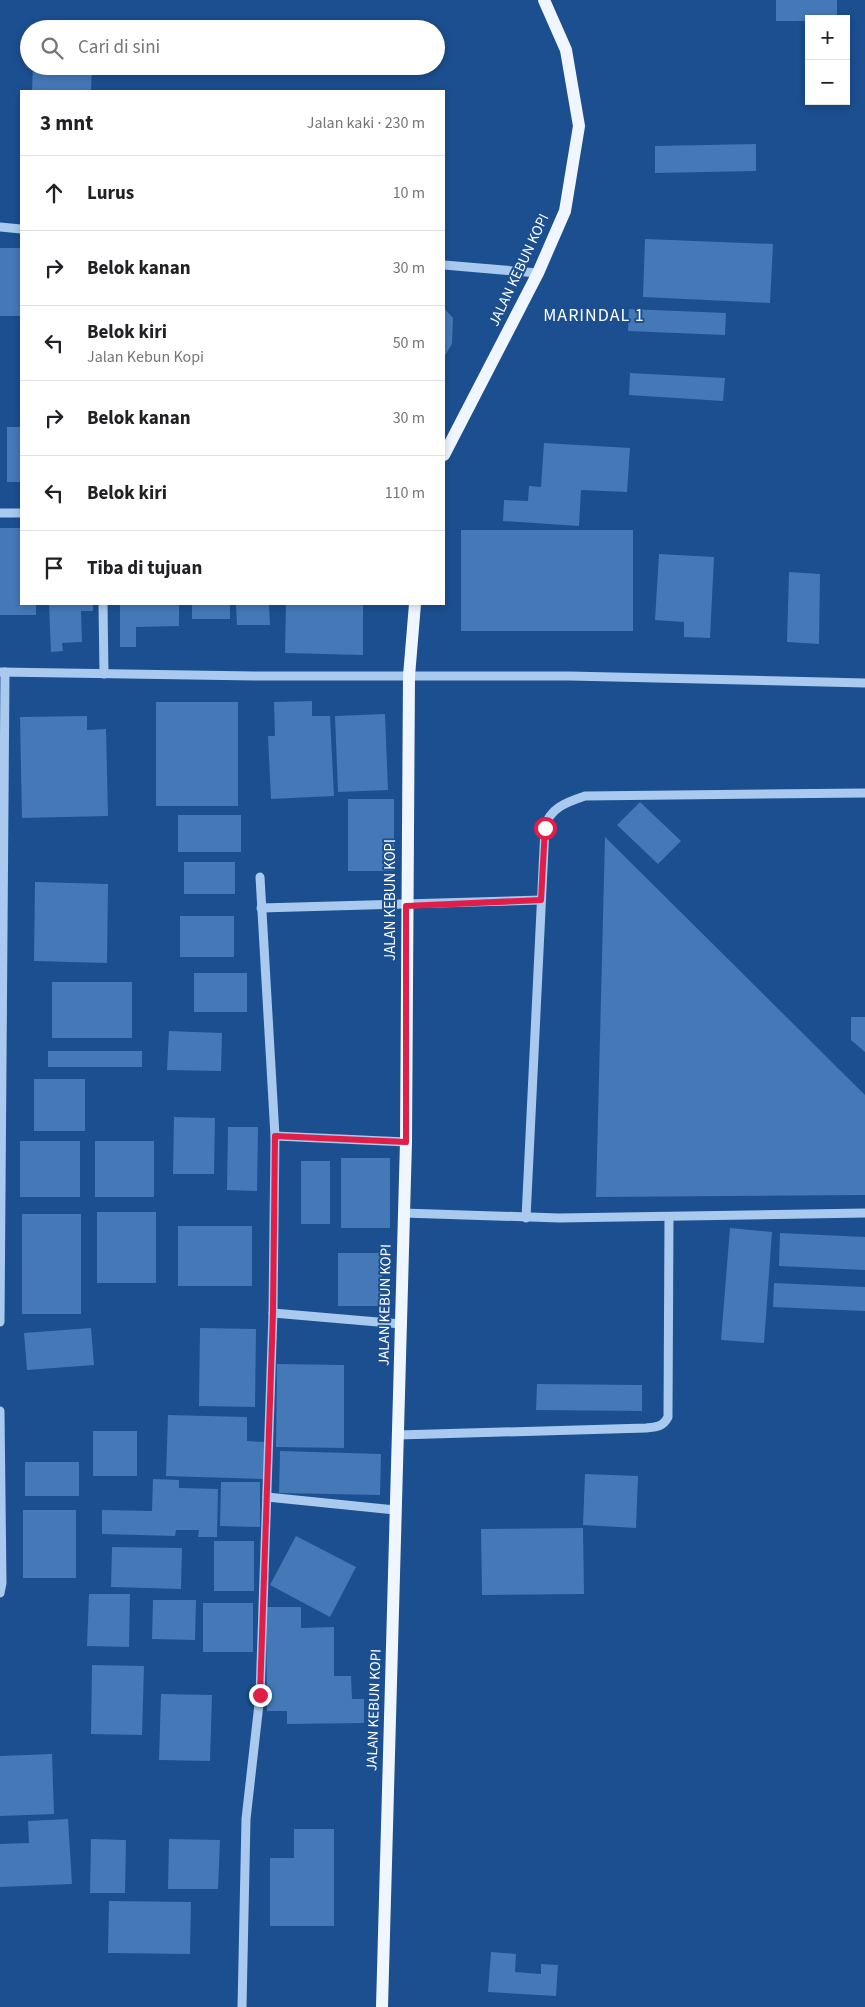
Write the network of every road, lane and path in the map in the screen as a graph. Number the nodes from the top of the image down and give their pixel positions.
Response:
1 (544, 0) edge
2 (0, 227) edge
3 (20, 228) edge
4 (445, 265) edge
5 (538, 273) junction
6 (445, 453) edge
7 (0, 513) edge
8 (20, 513) edge
9 (103, 605) edge
10 (415, 605) edge
11 (3, 672) edge
12 (104, 674) junction
13 (408, 676) junction
14 (865, 683) edge
15 (865, 793) edge
16 (260, 877) dead end
17 (541, 900) junction
18 (406, 906) junction
19 (261, 908) junction
20 (275, 1136) junction
21 (406, 1142) junction
22 (403, 1213) junction
23 (865, 1213) edge
24 (669, 1217) junction
25 (526, 1218) junction
26 (273, 1312) junction
27 (0, 1322) edge
28 (400, 1324) junction
29 (0, 1410) edge
30 (398, 1435) junction
31 (267, 1496) junction
32 (396, 1510) junction
33 (0, 1593) edge
34 (242, 2007) edge
35 (382, 2007) edge

1 - 5 main road, JALAN KEBUN KOPI
2 - 3 street
4 - 5 street
5 - 6 main road, JALAN KEBUN KOPI
7 - 8 street
9 - 12 street
10 - 13 main road, JALAN KEBUN KOPI
11 - 12 street
11 - 27 street
12 - 13 street
13 - 14 street
13 - 18 main road, JALAN KEBUN KOPI
15 - 17 street
16 - 19 street
17 - 18 street
17 - 25 street
18 - 19 street
18 - 21 main road, JALAN KEBUN KOPI
19 - 20 street
20 - 21 street
20 - 26 street
21 - 22 main road, JALAN KEBUN KOPI
22 - 25 street
22 - 28 main road, JALAN KEBUN KOPI
23 - 24 street
24 - 25 street
24 - 30 street
26 - 28 street
26 - 31 street
28 - 30 main road, JALAN KEBUN KOPI
29 - 33 street
30 - 32 main road, JALAN KEBUN KOPI
31 - 32 street
31 - 34 street
32 - 35 main road, JALAN KEBUN KOPI

